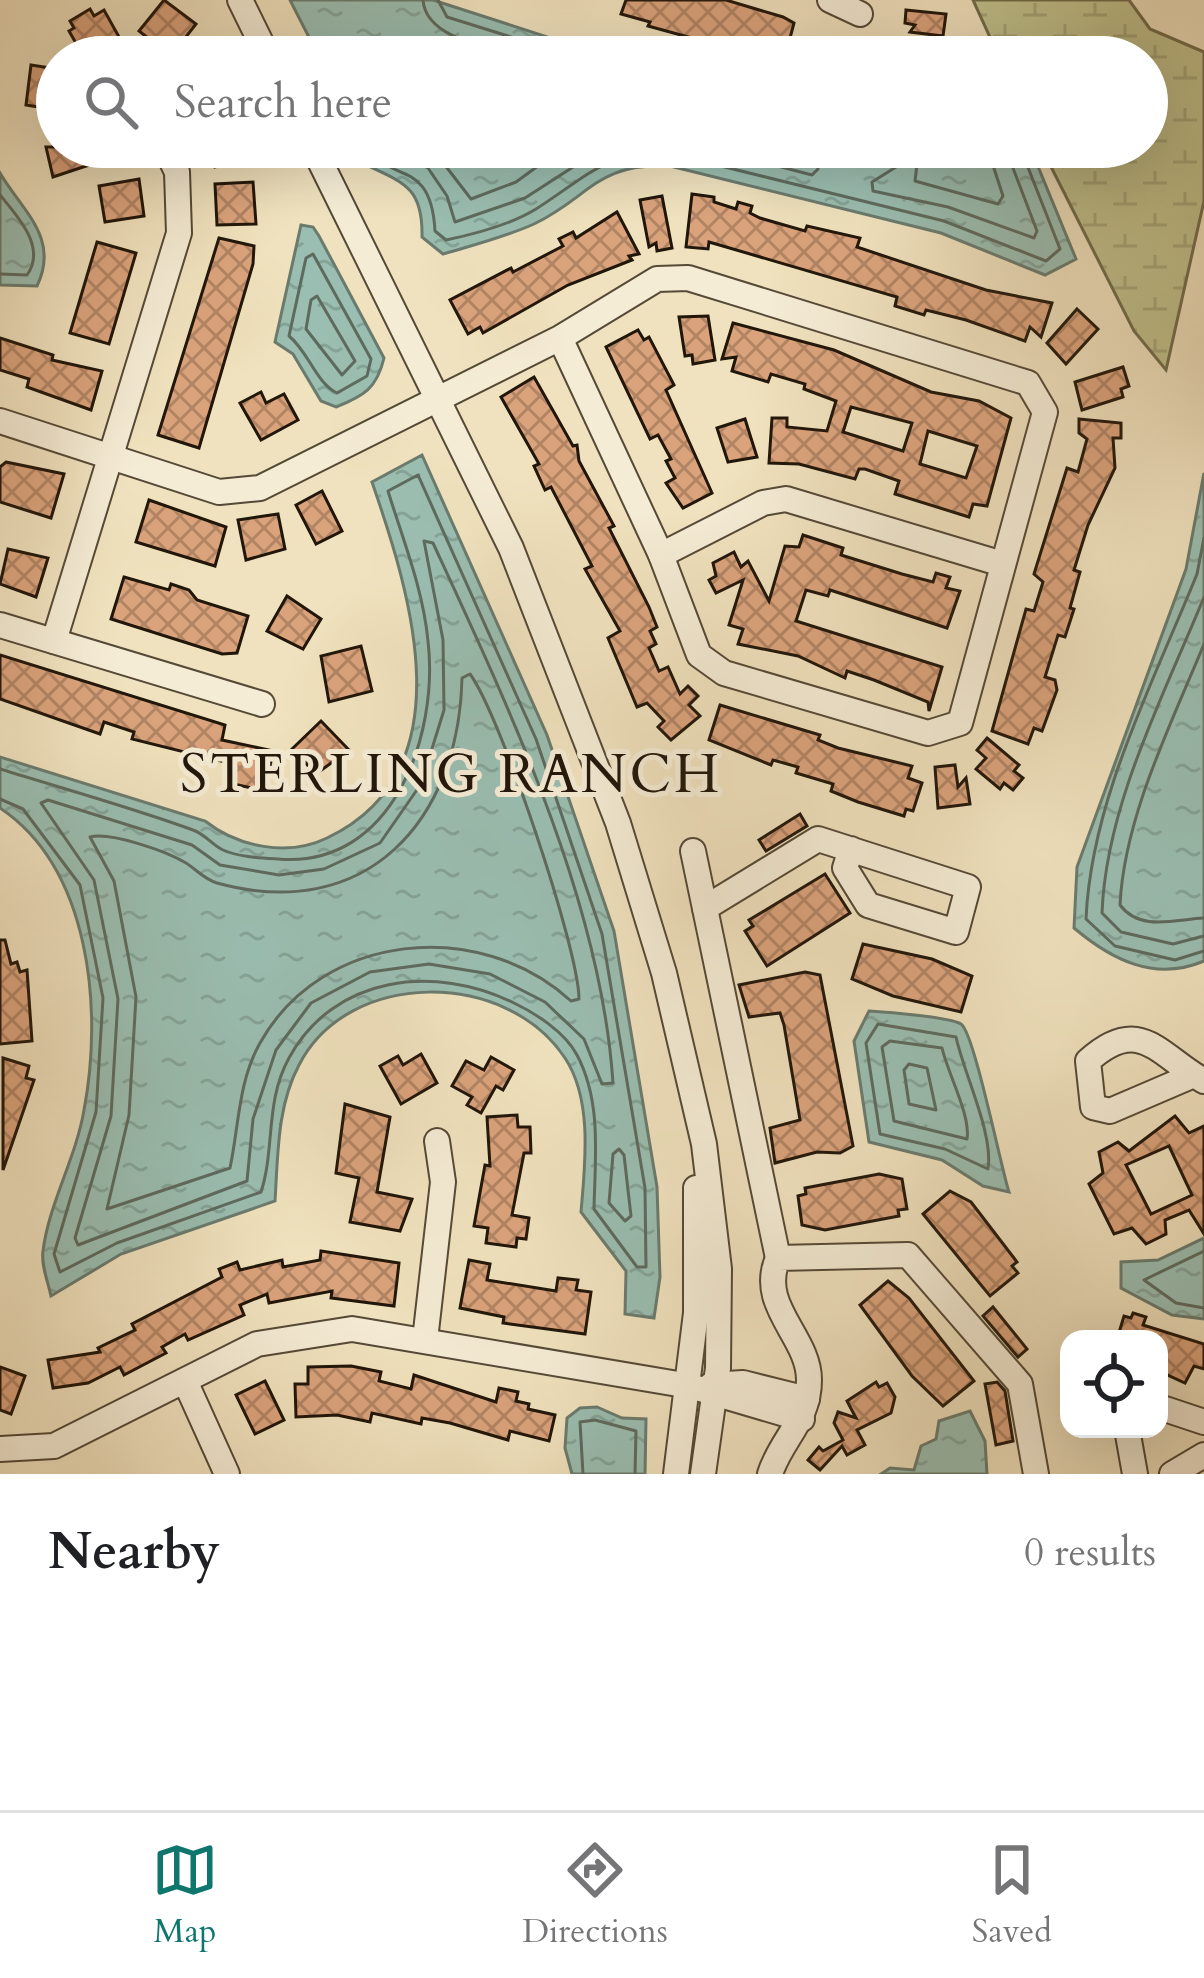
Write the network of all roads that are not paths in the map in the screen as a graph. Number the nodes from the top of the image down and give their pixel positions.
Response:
1 (240, 0) edge
2 (830, 0) edge
3 (860, 14) dead end
4 (258, 36) edge
5 (175, 168) edge
6 (323, 168) edge
7 (560, 338) junction
8 (436, 395) junction
9 (0, 421) edge
10 (114, 455) junction
11 (661, 555) junction
12 (999, 563) junction
13 (0, 626) edge
14 (54, 640) junction
15 (262, 704) dead end
16 (851, 849) junction
17 (693, 851) dead end
18 (705, 908) junction
19 (686, 1072) junction
20 (436, 1142) dead end
21 (778, 1258) junction
22 (424, 1340) junction
23 (185, 1381) junction
24 (690, 1386) junction
25 (716, 1389) junction
26 (805, 1409) junction
27 (1168, 1410) edge
28 (1204, 1422) edge
29 (1129, 1438) edge
30 (0, 1449) edge
31 (1204, 1455) edge
32 (227, 1474) edge
33 (676, 1474) edge
34 (703, 1474) edge
35 (770, 1474) edge
36 (1036, 1474) edge
37 (1135, 1474) edge
38 (1172, 1474) edge

1 - 4 street
2 - 3 street
5 - 10 street
6 - 8 street
7 - 8 street
7 - 11 street
7 - 12 street
8 - 10 street
8 - 19 street
9 - 10 street
10 - 14 street
11 - 12 street
11 - 12 street
13 - 14 street
14 - 15 street
16 - 16 street
16 - 18 street
17 - 18 street
18 - 21 street
19 - 24 street
19 - 25 street
20 - 22 street
21 - 26 street
21 - 36 street
22 - 23 street
22 - 24 street
23 - 30 street
23 - 32 street
24 - 25 street
24 - 33 street
25 - 26 street
25 - 34 street
26 - 35 street
27 - 28 street
29 - 37 street
31 - 38 street

